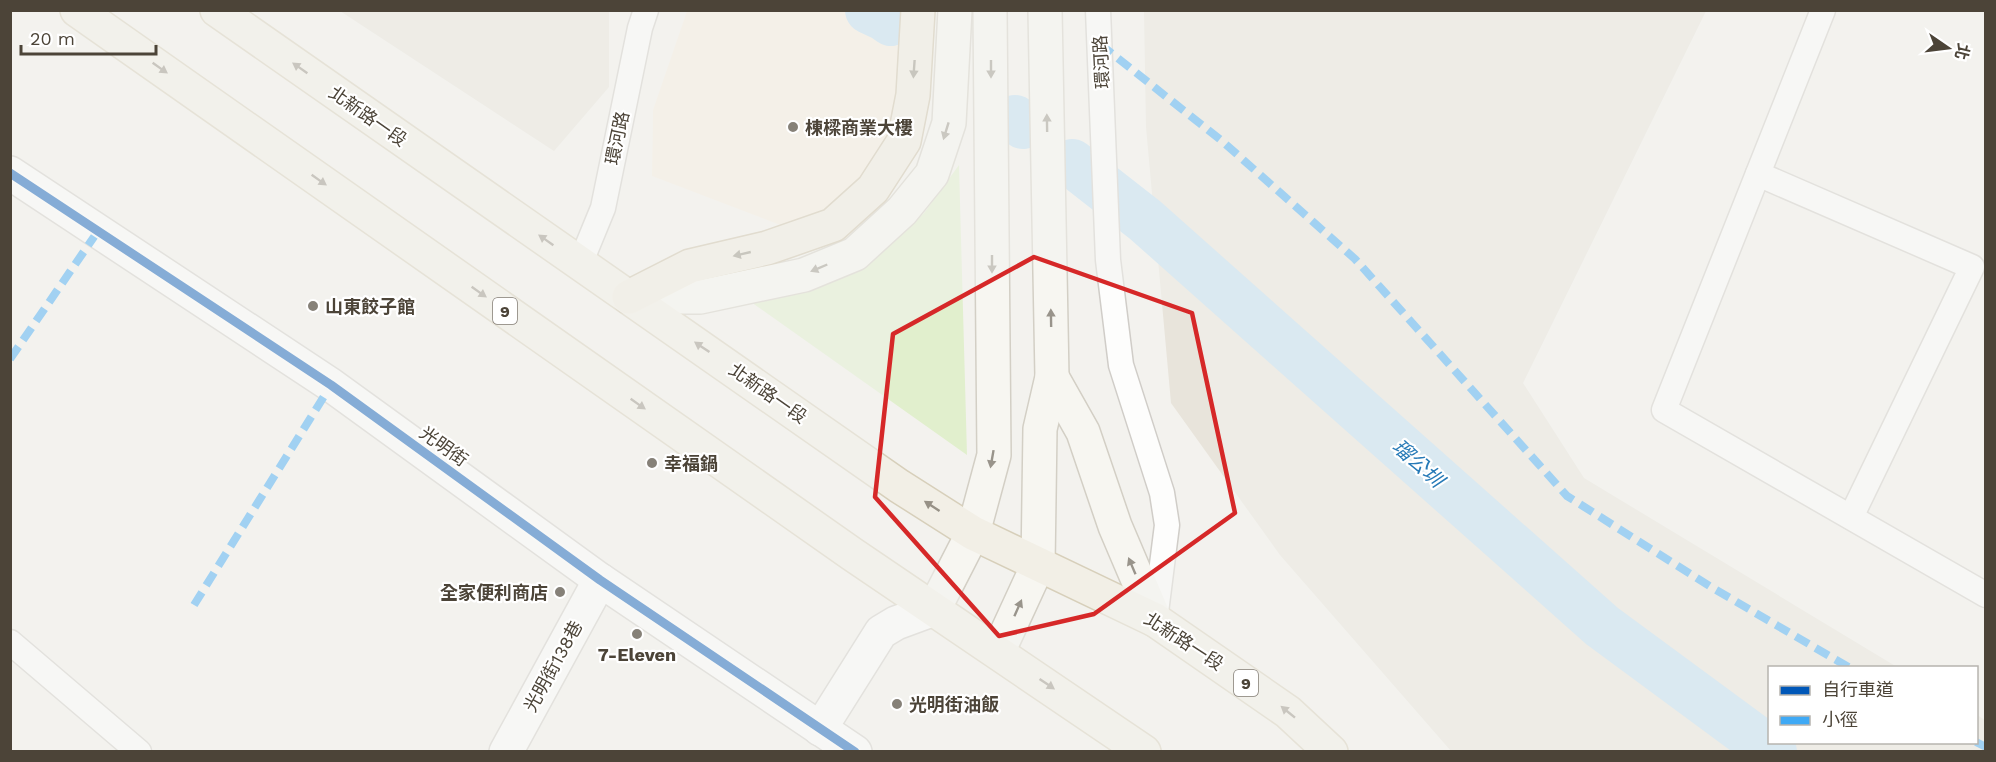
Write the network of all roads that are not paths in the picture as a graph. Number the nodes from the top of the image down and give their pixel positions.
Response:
1 (77, 10) edge
2 (217, 10) edge
3 (646, 10) edge
4 (918, 10) edge
5 (955, 10) edge
6 (990, 10) edge
7 (1045, 10) edge
8 (1098, 10) edge
9 (1823, 10) edge
10 (10, 173) edge
11 (1758, 174) junction
12 (580, 264) junction
13 (628, 297) junction
14 (1052, 376) junction
15 (1851, 517) junction
16 (973, 533) junction
17 (1038, 564) junction
18 (600, 580) junction
19 (1986, 595) edge
20 (934, 609) junction
21 (1155, 620) junction
22 (10, 642) edge
23 (999, 652) junction
24 (819, 729) junction
25 (139, 752) edge
26 (506, 752) edge
27 (855, 752) edge
28 (1144, 752) edge
29 (1331, 752) edge

1 -> 20 main road, 9
12 -> 2 main road, 北新路一段 / 9
3 - 12 lane, 環河路
4 -> 13 highway
5 -> 13 main road
6 -> 16 main road
14 -> 7 main road
8 - 21 lane, 環河路
9 - 11 lane
10 - 18 street, 光明街
11 - 15 lane
11 - 15 lane
12 - 13 main road, 北新路一段 / 9
16 -> 13 main road, 北新路一段 / 9
14 - 17 main road
21 -> 14 main road
15 - 19 lane
16 - 17 main road, 北新路一段 / 9
16 - 20 main road
17 - 21 main road, 北新路一段 / 9
23 -> 17 main road
18 - 24 street, 光明街
18 - 26 street, 光明街138巷
20 - 23 main road, 9
20 - 24 street
29 -> 21 main road, 北新路一段 / 9
22 - 25 lane
23 -> 28 main road, 9
24 - 27 street, 光明街

